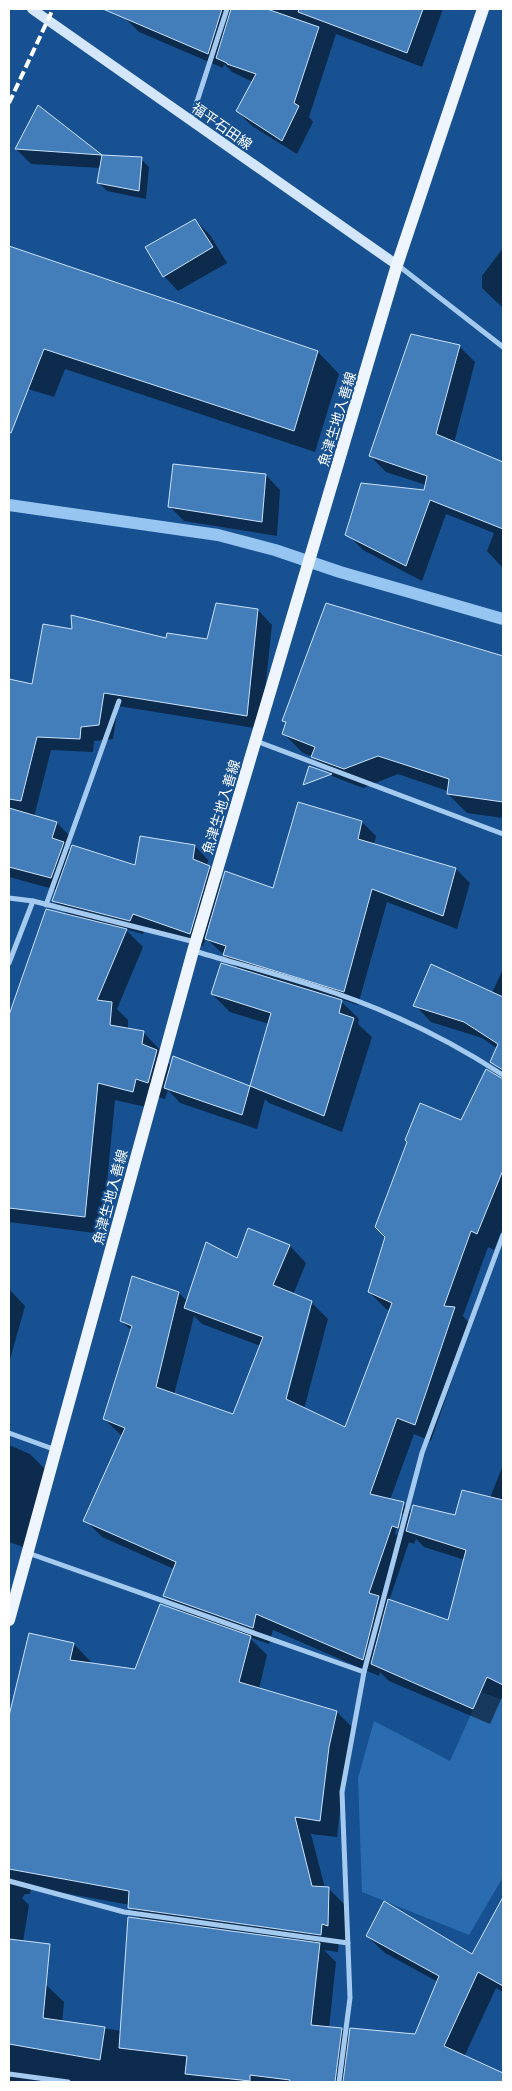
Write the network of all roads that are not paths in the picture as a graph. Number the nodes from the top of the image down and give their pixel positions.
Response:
1 (32, 9) edge
2 (227, 9) edge
3 (483, 9) edge
4 (190, 120) junction
5 (397, 265) junction
6 (503, 347) edge
7 (119, 701) dead end
8 (256, 741) junction
9 (503, 834) edge
10 (9, 898) edge
11 (33, 901) junction
12 (46, 905) junction
13 (195, 946) junction
14 (9, 963) edge
15 (503, 1075) edge
16 (503, 1235) edge
17 (9, 1433) edge
18 (56, 1450) junction
19 (28, 1553) junction
20 (9, 1620) edge
21 (364, 1672) junction
22 (9, 1881) edge
23 (348, 1943) junction
24 (9, 2074) edge
25 (68, 2082) edge
26 (339, 2082) edge

1 - 4 main road, 福平石田線
2 - 4 street
3 - 5 main road, 魚津生地入善線
4 - 5 main road, 福平石田線
5 - 6 street
5 - 8 main road, 魚津生地入善線
7 - 12 street
8 - 9 street
8 - 13 main road, 魚津生地入善線
10 - 11 street
11 - 12 street
11 - 14 street
12 - 13 street
13 - 15 street
13 - 18 main road, 魚津生地入善線
16 - 21 street
17 - 18 street
18 - 19 main road, 魚津生地入善線
19 - 20 main road, 魚津生地入善線
19 - 21 street
21 - 23 street
22 - 23 street
23 - 26 street
24 - 25 street

